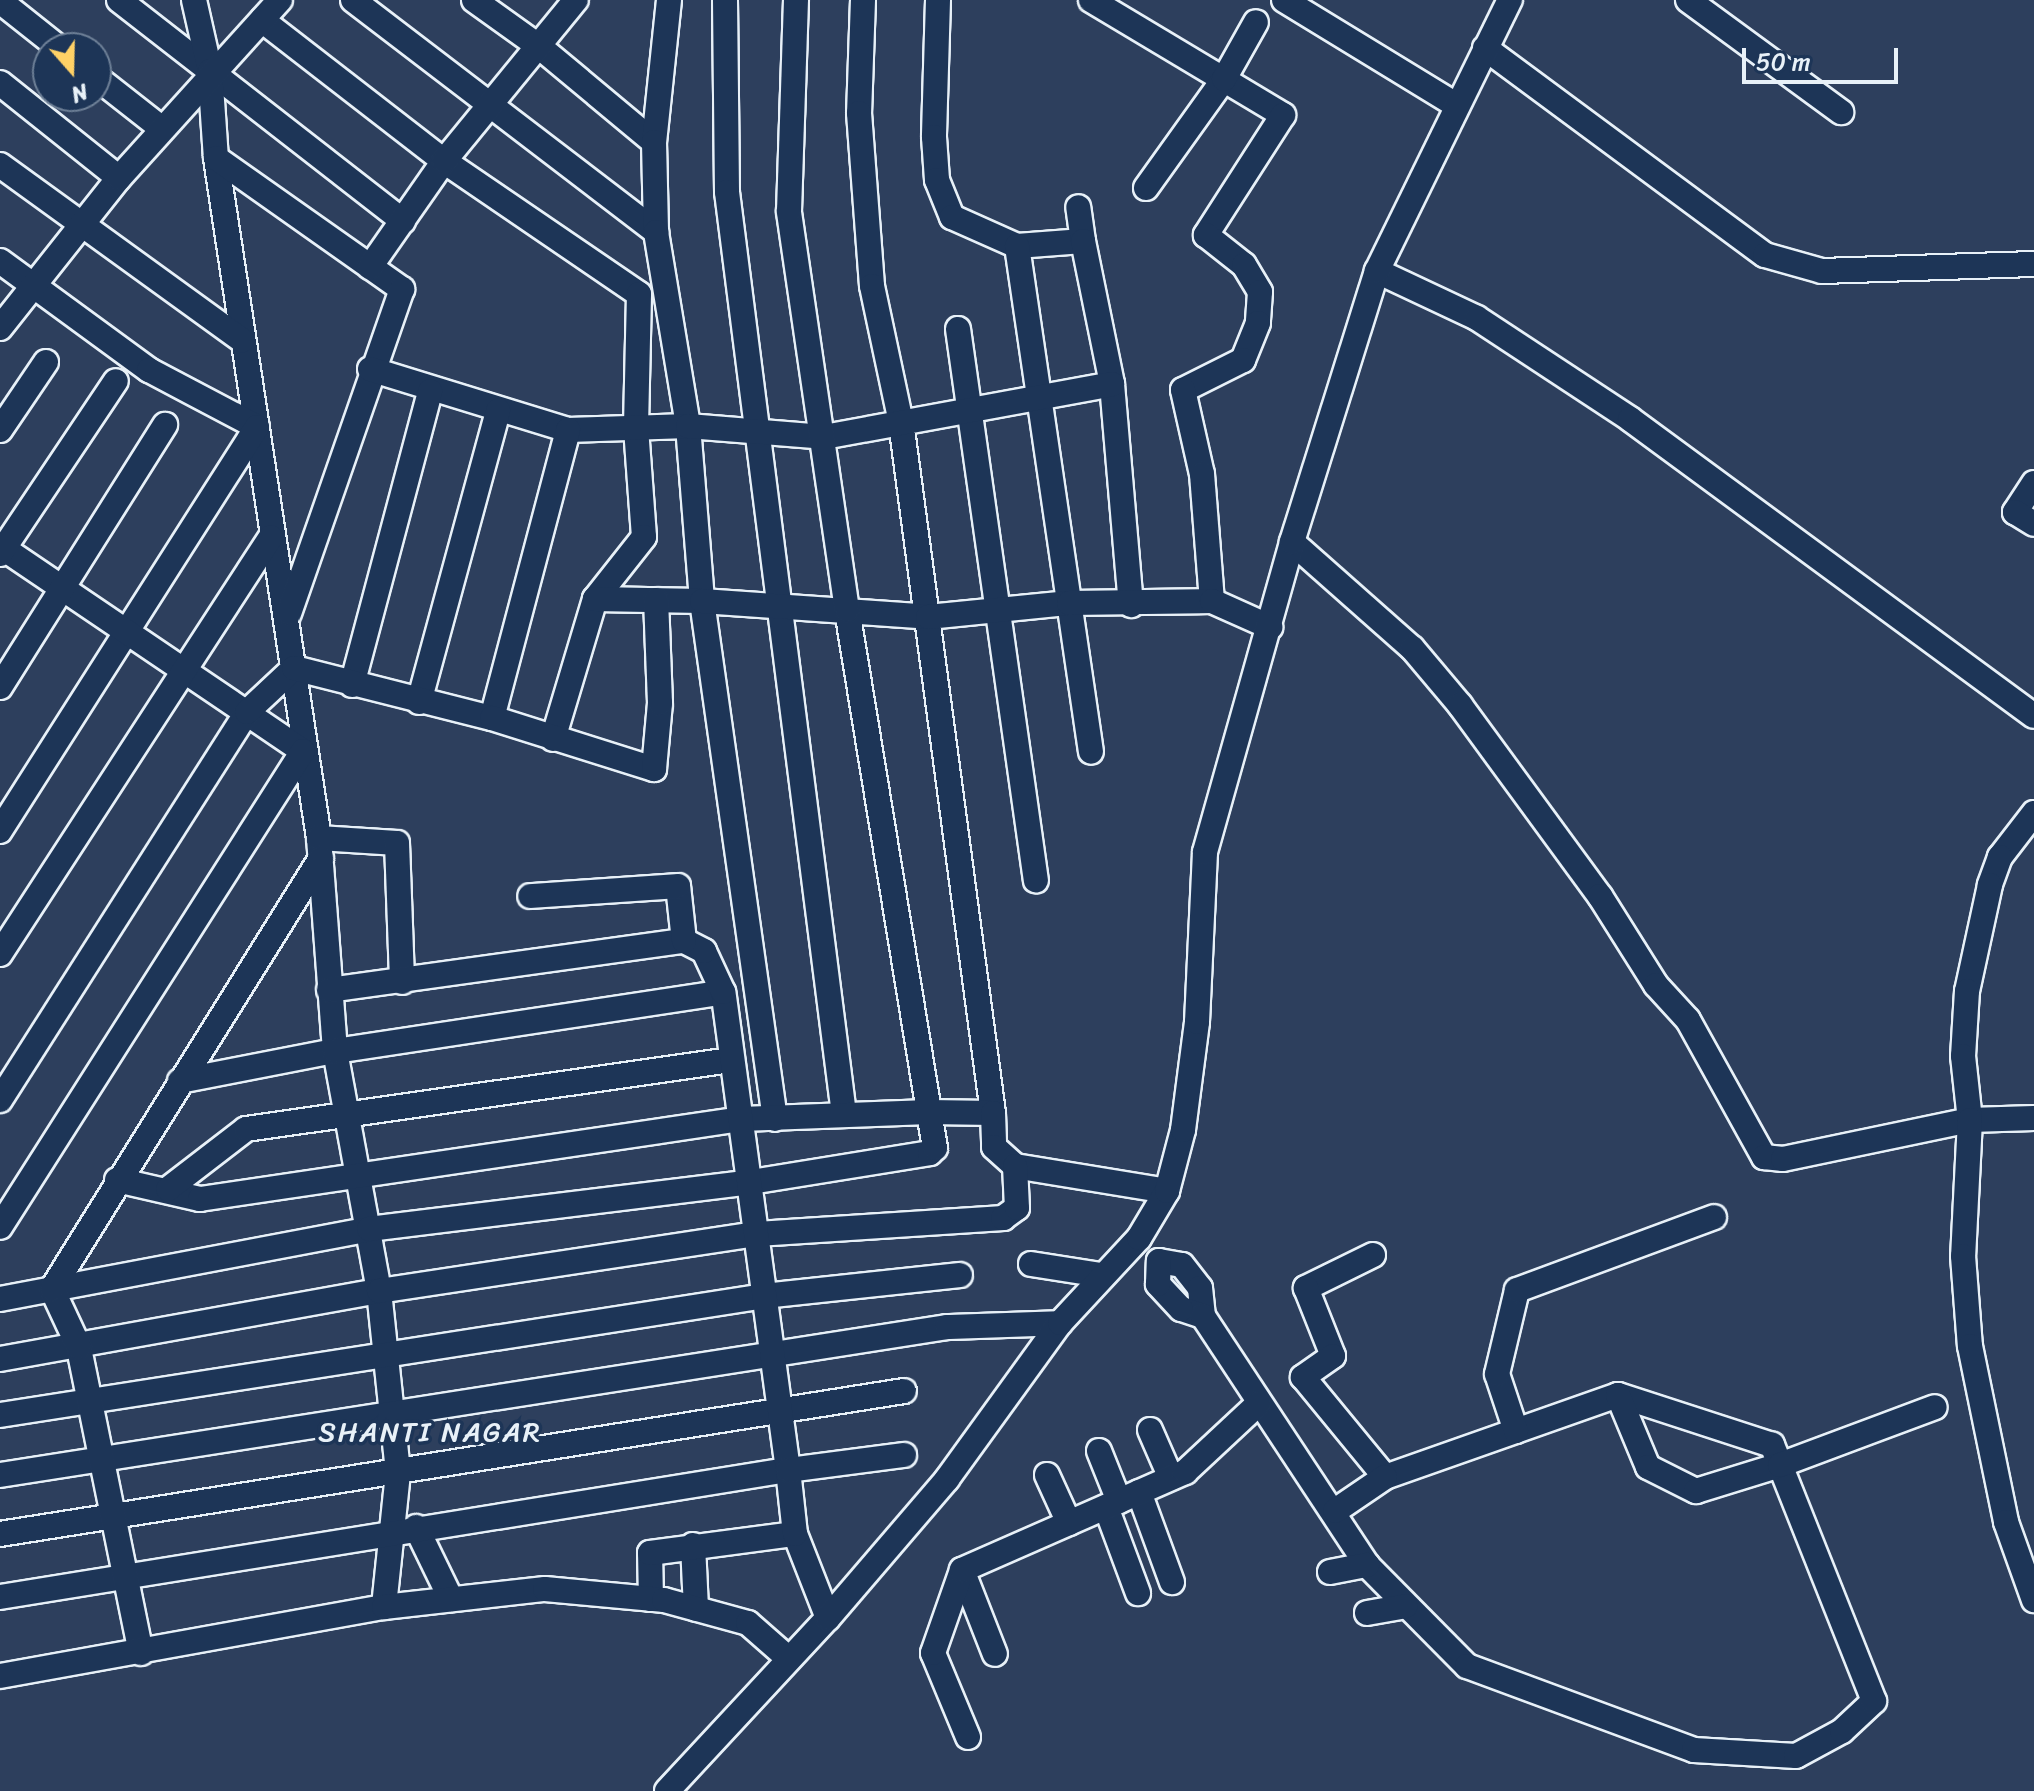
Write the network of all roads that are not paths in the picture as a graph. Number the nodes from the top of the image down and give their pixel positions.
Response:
1 (119, 0) edge
2 (194, 0) edge
3 (280, 0) edge
4 (353, 0) edge
5 (474, 0) edge
6 (576, 0) edge
7 (669, 0) edge
8 (725, 0) edge
9 (796, 0) edge
10 (863, 0) edge
11 (938, 0) edge
12 (1284, 0) edge
13 (1510, 0) edge
14 (1688, 0) edge
15 (0, 1) edge
16 (1100, 2) edge
17 (262, 20) junction
18 (1256, 22) dead end
19 (39, 32) edge
20 (541, 48) junction
21 (1485, 48) junction
22 (210, 71) junction
23 (1224, 79) junction
24 (0, 83) edge
25 (112, 90) edge
26 (489, 105) junction
27 (1456, 105) junction
28 (1841, 112) dead end
29 (161, 128) junction
30 (654, 142) junction
31 (216, 158) junction
32 (444, 161) junction
33 (0, 165) edge
34 (119, 178) junction
35 (1146, 188) dead end
36 (1078, 207) dead end
37 (403, 221) junction
38 (82, 225) junction
39 (656, 232) junction
40 (1083, 241) junction
41 (1017, 246) junction
42 (0, 261) edge
43 (2034, 264) edge
44 (370, 267) junction
45 (1377, 271) junction
46 (33, 286) junction
47 (0, 328) edge
48 (958, 329) dead end
49 (242, 340) junction
50 (46, 362) dead end
51 (370, 369) junction
52 (116, 381) dead end
53 (1112, 384) junction
54 (430, 391) junction
55 (1042, 394) junction
56 (971, 408) junction
57 (498, 411) junction
58 (901, 422) junction
59 (165, 425) dead end
60 (688, 426) junction
61 (257, 427) junction
62 (636, 428) junction
63 (0, 430) edge
64 (568, 430) junction
65 (756, 434) junction
66 (824, 437) junction
67 (2034, 483) edge
68 (2034, 524) edge
69 (271, 537) junction
70 (1292, 542) junction
71 (1, 550) edge
72 (63, 589) junction
73 (595, 599) junction
74 (656, 600) junction
75 (702, 601) junction
76 (1212, 601) junction
77 (1069, 603) junction
78 (1131, 605) junction
79 (776, 606) junction
80 (847, 610) junction
81 (999, 610) junction
82 (289, 615) junction
83 (928, 617) junction
84 (1270, 627) junction
85 (127, 631) junction
86 (182, 668) junction
87 (294, 668) junction
88 (352, 685) junction
89 (0, 687) edge
90 (419, 702) junction
91 (247, 712) junction
92 (2034, 716) edge
93 (492, 718) junction
94 (553, 739) junction
95 (303, 751) junction
96 (1091, 752) dead end
97 (2034, 813) edge
98 (0, 831) edge
99 (320, 848) junction
100 (1036, 881) dead end
101 (530, 896) dead end
102 (684, 941) junction
103 (0, 954) edge
104 (402, 982) junction
105 (329, 990) junction
106 (723, 992) junction
107 (335, 1051) junction
108 (732, 1060) junction
109 (180, 1081) junction
110 (0, 1100) edge
111 (349, 1111) junction
112 (929, 1112) junction
113 (993, 1113) junction
114 (844, 1114) junction
115 (2034, 1118) edge
116 (741, 1119) junction
117 (775, 1119) junction
118 (1970, 1120) junction
119 (1015, 1166) junction
120 (360, 1172) junction
121 (117, 1180) junction
122 (751, 1182) junction
123 (168, 1189) junction
124 (1167, 1191) junction
125 (1714, 1217) dead end
126 (0, 1227) edge
127 (369, 1229) junction
128 (757, 1234) junction
129 (1139, 1238) junction
130 (1373, 1255) dead end
131 (1031, 1264) dead end
132 (960, 1275) dead end
133 (1101, 1275) junction
134 (52, 1289) junction
135 (379, 1291) junction
136 (764, 1296) junction
137 (0, 1299) edge
138 (1060, 1323) junction
139 (79, 1347) junction
140 (383, 1354) junction
141 (771, 1354) junction
142 (0, 1359) edge
143 (904, 1391) dead end
144 (1618, 1395) junction
145 (90, 1401) junction
146 (1259, 1403) junction
147 (1935, 1407) dead end
148 (392, 1412) junction
149 (782, 1414) junction
150 (0, 1415) edge
151 (1150, 1430) dead end
152 (1516, 1431) junction
153 (1099, 1451) dead end
154 (904, 1455) dead end
155 (101, 1458) junction
156 (1780, 1465) junction
157 (788, 1470) junction
158 (398, 1473) junction
159 (0, 1475) edge
160 (1047, 1475) dead end
161 (1385, 1477) junction
162 (1171, 1478) junction
163 (1122, 1500) junction
164 (1335, 1511) junction
165 (113, 1514) junction
166 (1069, 1523) junction
167 (416, 1527) junction
168 (390, 1531) junction
169 (0, 1534) edge
170 (795, 1534) junction
171 (693, 1545) junction
172 (1367, 1565) junction
173 (962, 1570) junction
174 (1330, 1572) dead end
175 (125, 1577) junction
176 (1172, 1582) dead end
177 (1138, 1593) dead end
178 (0, 1597) edge
179 (451, 1599) junction
180 (651, 1599) junction
181 (2034, 1600) edge
182 (1405, 1606) junction
183 (384, 1607) junction
184 (696, 1609) junction
185 (1367, 1613) dead end
186 (828, 1618) junction
187 (141, 1653) junction
188 (995, 1654) dead end
189 (788, 1658) junction
190 (0, 1676) edge
191 (968, 1737) dead end
192 (667, 1791) edge

1 - 22 street
2 - 22 street
3 - 17 street
4 - 26 street
5 - 20 street
6 - 20 street
7 - 30 street
8 - 65 street
9 - 66 street
10 - 58 street
11 - 41 street
12 - 27 street
13 - 21 street
14 - 28 street
15 - 19 street
16 - 23 street
17 - 22 street
17 - 32 street
18 - 23 street
20 - 26 street
20 - 30 street
21 - 27 street
21 - 43 street
22 - 29 street
22 - 31 street
22 - 37 street
23 - 35 street
23 - 76 street
24 - 34 street
25 - 29 street
26 - 32 street
26 - 39 street
27 - 45 street
29 - 34 street
30 - 39 street
31 - 44 street
31 - 49 street
32 - 37 street
32 - 62 street
33 - 38 street
34 - 38 street
36 - 40 street
37 - 44 street
38 - 46 street
38 - 49 street
39 - 60 street
40 - 41 street
40 - 53 street
41 - 55 street
42 - 46 street
44 - 51 street
45 - 70 street
45 - 92 street
46 - 47 street
46 - 61 street
48 - 56 street
49 - 61 street
50 - 63 street
51 - 54 street
51 - 82 street
52 - 71 street
53 - 55 street
53 - 78 street
54 - 57 street
54 - 88 street
55 - 56 street
55 - 77 street
56 - 58 street
56 - 81 street
57 - 64 street
57 - 90 street
58 - 66 street
58 - 83 street
59 - 72 street
60 - 62 street
60 - 65 street
60 - 75 street
61 - 69 street
61 - 85 street
62 - 64 street
62 - 73 street
64 - 93 street
65 - 66 street
65 - 79 street
66 - 80 street
67 - 68 street
69 - 82 street
69 - 86 street
70 - 84 street
70 - 118 street
71 - 72 street
72 - 85 street
72 - 89 street
73 - 74 street
73 - 94 street
74 - 75 street
74 - 94 street
75 - 79 street
75 - 117 street
76 - 78 street
76 - 84 street
77 - 78 street
77 - 81 street
77 - 96 street
79 - 80 street
79 - 114 street
80 - 83 street
80 - 112 street
81 - 83 street
81 - 100 street
82 - 87 street
83 - 113 street
84 - 124 street
85 - 86 street
85 - 98 street
86 - 91 street
86 - 103 street
87 - 88 street
87 - 91 street
87 - 95 street
88 - 90 street
90 - 93 street
91 - 95 street
91 - 110 street
93 - 94 street
95 - 99 street
95 - 126 street
97 - 118 street
99 - 104 street
99 - 105 street
99 - 109 street
101 - 102 street
102 - 104 street
102 - 106 street
104 - 105 street
105 - 107 street
106 - 107 street
106 - 108 street
107 - 109 street
107 - 111 street
108 - 111 street
108 - 116 street
109 - 121 street
111 - 120 street
111 - 123 street
112 - 113 street
112 - 114 street
112 - 122 street
113 - 119 street
114 - 117 street
115 - 118 street
116 - 117 street
116 - 120 street
116 - 122 street
118 - 181 street
119 - 124 street
119 - 128 street
120 - 123 street
120 - 127 street
121 - 123 street
121 - 134 street
122 - 127 street
122 - 128 street
124 - 129 street
125 - 152 street
127 - 134 street
127 - 135 street
128 - 135 street
128 - 136 street
129 - 133 street
129 - 146 street
130 - 161 street
131 - 133 street
132 - 136 street
133 - 138 street
134 - 137 street
134 - 139 street
135 - 139 street
135 - 140 street
136 - 140 street
136 - 141 street
138 - 141 street
138 - 186 street
139 - 142 street
139 - 145 street
140 - 145 street
140 - 148 street
141 - 148 street
141 - 149 street
143 - 149 street
144 - 152 street
144 - 156 street
144 - 156 street
145 - 150 street
145 - 155 street
146 - 162 street
146 - 164 street
147 - 156 street
148 - 155 street
148 - 158 street
149 - 157 street
149 - 158 street
151 - 162 street
152 - 161 street
153 - 163 street
154 - 157 street
155 - 159 street
155 - 165 street
156 - 182 street
157 - 167 street
157 - 170 street
158 - 165 street
158 - 168 street
160 - 166 street
161 - 164 street
162 - 163 street
163 - 166 street
163 - 176 street
163 - 177 street
164 - 172 street
165 - 169 street
165 - 175 street
166 - 173 street
167 - 168 street
167 - 179 street
168 - 175 street
168 - 183 street
170 - 171 street
170 - 186 street
171 - 180 street
171 - 184 street
172 - 174 street
172 - 182 street
173 - 188 street
173 - 191 street
175 - 178 street
175 - 187 street
179 - 180 street
179 - 183 street
180 - 184 street
182 - 185 street
183 - 187 street
184 - 189 street
186 - 189 street
187 - 190 street
189 - 192 street

